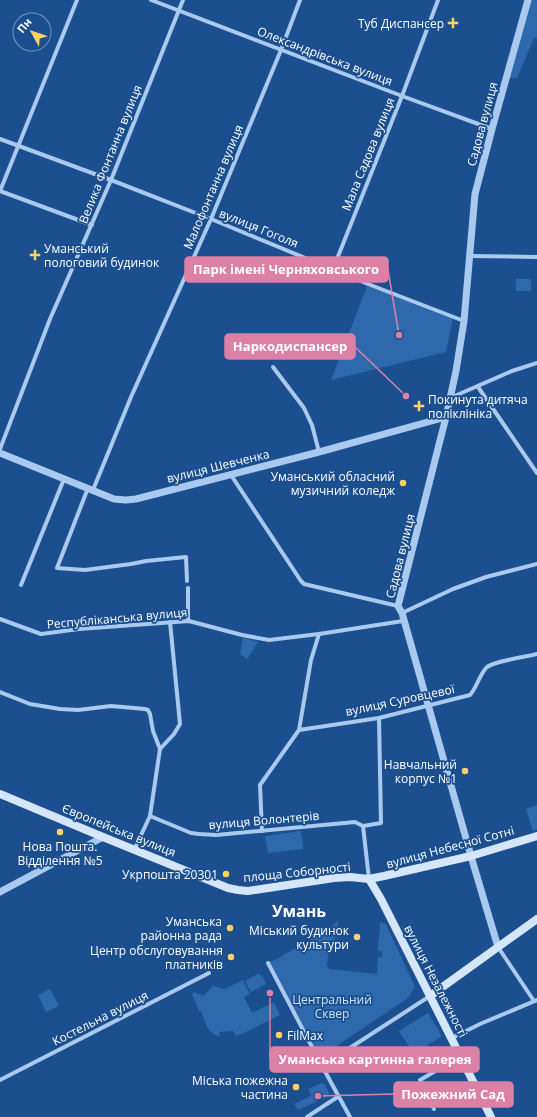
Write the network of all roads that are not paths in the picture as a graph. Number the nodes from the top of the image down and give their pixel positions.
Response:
1 (77, 0) edge
2 (151, 0) edge
3 (183, 0) edge
4 (300, 0) edge
5 (438, 0) edge
6 (528, 0) edge
7 (179, 11) junction
8 (281, 50) junction
9 (402, 96) junction
10 (492, 129) junction
11 (0, 139) edge
12 (18, 146) junction
13 (111, 180) junction
14 (0, 191) edge
15 (210, 219) junction
16 (92, 225) junction
17 (470, 256) junction
18 (537, 257) edge
19 (333, 269) junction
20 (464, 321) junction
21 (537, 363) edge
22 (273, 367) dead end
23 (478, 387) junction
24 (450, 398) junction
25 (446, 417) junction
26 (0, 449) edge
27 (319, 452) junction
28 (0, 453) edge
29 (537, 472) edge
30 (230, 474) junction
31 (64, 479) junction
32 (90, 489) junction
33 (537, 564) edge
34 (187, 581) dead end
35 (21, 585) dead end
36 (188, 588) dead end
37 (400, 610) junction
38 (0, 619) edge
39 (188, 621) junction
40 (404, 621) junction
41 (170, 622) junction
42 (319, 634) junction
43 (537, 654) edge
44 (0, 692) edge
45 (428, 706) junction
46 (379, 718) junction
47 (299, 730) junction
48 (160, 749) junction
49 (0, 794) edge
50 (150, 816) junction
51 (363, 826) junction
52 (262, 831) junction
53 (537, 836) edge
54 (103, 837) junction
55 (134, 850) junction
56 (471, 856) junction
57 (369, 879) junction
58 (228, 888) joint
59 (0, 892) edge
60 (537, 919) edge
61 (498, 947) junction
62 (268, 964) dead end
63 (209, 974) dead end
64 (430, 996) junction
65 (535, 1001) edge
66 (452, 1038) junction
67 (461, 1056) junction
68 (322, 1066) junction
69 (0, 1080) edge
70 (339, 1096) junction
71 (434, 1109) dead end
72 (307, 1117) edge
73 (350, 1117) edge
74 (491, 1117) edge

1 - 12 street
2 - 7 street, Олександрівська вулиця
3 - 7 street, Велика Фонтанна вулиця
4 - 8 street, Малофонтанна вулиця
5 - 9 street, Мала Садова вулиця
6 - 10 street, Садова вулиця
7 - 8 street, Олександрівська вулиця
7 - 13 street, Велика Фонтанна вулиця
8 - 9 street, Олександрівська вулиця
8 - 15 street, Малофонтанна вулиця
9 - 10 street, Олександрівська вулиця
9 - 19 street, Мала Садова вулиця
10 - 17 street, Садова вулиця
11 - 12 street, вулиця Гоголя
12 - 13 street, вулиця Гоголя
12 - 14 street
13 - 15 street, вулиця Гоголя
13 - 16 street, Велика Фонтанна вулиця
14 - 16 street
15 - 19 street, вулиця Гоголя
15 - 32 street, Малофонтанна вулиця
16 - 26 street, Велика Фонтанна вулиця
17 - 18 street
17 - 20 street, Садова вулиця
19 - 20 street, вулиця Гоголя
20 - 24 street, Садова вулиця
21 - 23 street
22 - 27 street
23 - 24 street
23 - 29 street
24 - 25 street, Садова вулиця
25 - 27 street, вулиця Шевченка
25 - 37 street, Садова вулиця
27 - 30 street, вулиця Шевченка
28 - 31 street, вулиця Шевченка
30 - 32 street, вулиця Шевченка
30 - 37 street
31 - 32 street, вулиця Шевченка
31 - 35 street
32 - 34 street, Малофонтанна вулиця
33 - 37 street
36 - 39 street
37 - 40 street, Садова вулиця
38 - 41 street, Республіканська вулиця
39 - 41 street, Республіканська вулиця
39 - 42 street, Республіканська вулиця
40 - 42 street, Республіканська вулиця
40 - 45 street, Садова вулиця
41 - 48 street
42 - 47 street
43 - 45 street, вулиця Суровцевої
44 - 48 street
45 - 46 street, вулиця Суровцевої
45 - 56 street, Садова вулиця
46 - 47 street, вулиця Суровцевої
46 - 51 street, вулиця Волонтерів
47 - 52 street
48 - 50 street
49 - 54 main road, Європейська вулиця
50 - 52 street, вулиця Волонтерів
50 - 55 street
51 - 52 street, вулиця Волонтерів
51 - 57 street
53 - 56 main road, вулиця Небесної Сотні
54 - 55 main road, Європейська вулиця
54 - 59 street
55 - 58 main road, Європейська вулиця
56 - 57 main road, вулиця Небесної Сотні
56 - 61 street, Садова вулиця
57 - 58 main road, площа Соборності
57 - 64 main road, вулиця Незалежності
60 - 61 main road
61 - 64 main road
61 - 65 street
62 - 68 street
63 - 69 street, Костельна вулиця
64 - 66 main road, вулиця Незалежності
64 - 68 street
65 - 66 street
66 - 67 main road, вулиця Незалежності
67 - 71 street
67 - 74 main road, вулиця Незалежності
68 - 70 street
70 - 72 street
70 - 73 street

